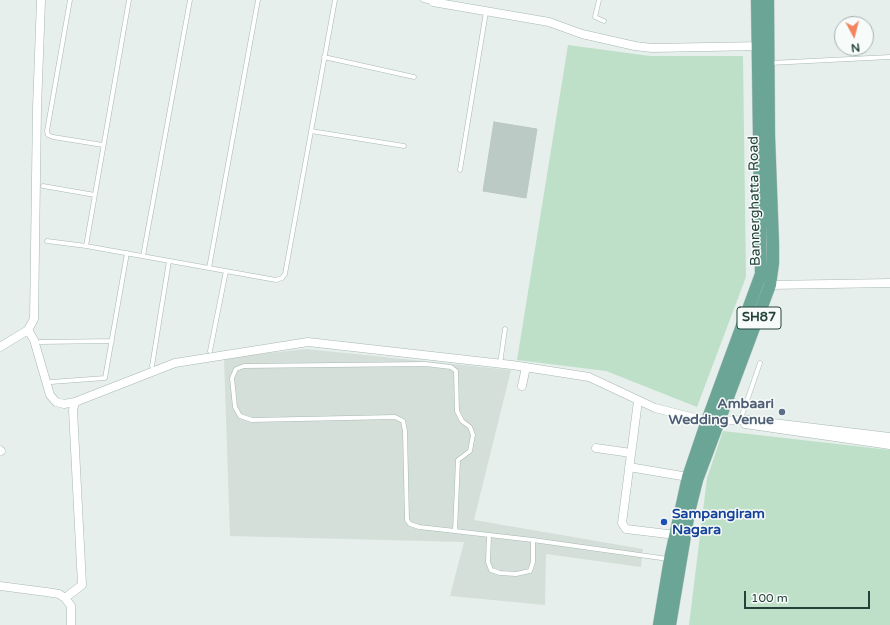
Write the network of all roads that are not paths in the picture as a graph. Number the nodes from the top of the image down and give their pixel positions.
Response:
1 (41, 0) edge
2 (70, 0) edge
3 (129, 0) edge
4 (190, 0) edge
5 (258, 0) edge
6 (335, 0) edge
7 (423, 0) edge
8 (599, 0) edge
9 (757, 0) edge
10 (768, 0) edge
11 (433, 2) joint
12 (486, 12) junction
13 (604, 21) dead end
14 (762, 46) junction
15 (324, 57) junction
16 (890, 57) edge
17 (767, 63) junction
18 (414, 77) dead end
19 (311, 131) junction
20 (104, 146) junction
21 (404, 146) dead end
22 (460, 170) dead end
23 (43, 186) dead end
24 (95, 195) junction
25 (47, 241) dead end
26 (86, 246) junction
27 (127, 253) junction
28 (143, 256) junction
29 (169, 261) junction
30 (209, 268) junction
31 (226, 271) junction
32 (890, 283) edge
33 (770, 285) junction
34 (505, 329) dead end
35 (28, 330) junction
36 (112, 341) junction
37 (40, 342) dead end
38 (0, 347) edge
39 (210, 351) dead end
40 (760, 363) dead end
41 (500, 364) junction
42 (152, 366) dead end
43 (526, 367) junction
44 (51, 382) dead end
45 (522, 386) dead end
46 (727, 398) junction
47 (75, 402) junction
48 (638, 402) junction
49 (745, 406) junction
50 (712, 421) junction
51 (740, 421) junction
52 (890, 437) edge
53 (890, 445) edge
54 (596, 448) dead end
55 (631, 453) junction
56 (629, 467) junction
57 (688, 477) junction
58 (455, 531) junction
59 (680, 531) junction
60 (490, 535) junction
61 (533, 540) junction
62 (670, 559) junction
63 (0, 586) edge
64 (66, 598) junction
65 (71, 625) edge
66 (659, 625) edge
67 (670, 625) edge

1 - 35 street
2 - 20 lane
3 - 20 lane
4 - 28 lane
5 - 30 lane
6 - 15 lane
7 - 11 lane
8 - 13 lane
9 - 14 main road, Bannerghatta Road / SH87
10 - 14 main road, Bannerghatta Road / SH87
11 - 12 street
12 - 14 street
12 - 22 lane
14 - 17 main road, Bannerghatta Road / SH87
14 - 50 main road, Bannerghatta Road / SH87
15 - 18 lane
15 - 19 lane
16 - 17 lane
17 - 33 main road, Bannerghatta Road / SH87
19 - 21 lane
19 - 31 lane
20 - 24 lane
23 - 24 lane
24 - 26 lane
25 - 26 lane
26 - 27 lane
27 - 28 lane
27 - 36 lane
28 - 29 lane
29 - 30 lane
29 - 42 lane
30 - 31 lane
31 - 39 lane
32 - 33 street
33 - 46 main road, Bannerghatta Road / SH87
34 - 41 lane
35 - 38 street
35 - 47 street
36 - 37 lane
36 - 44 lane
40 - 49 lane
41 - 43 street
41 - 47 street
43 - 45 street
43 - 48 street
46 - 49 lane
46 - 50 main road, Bannerghatta Road / SH87
47 - 64 street
48 - 50 street
48 - 55 street
49 - 51 lane
50 - 51 street
50 - 57 main road, Bannerghatta Road / SH87
50 - 59 main road, Bannerghatta Road / SH87
51 - 52 street
51 - 53 street
54 - 55 street
55 - 56 street
56 - 57 street
56 - 59 street
57 - 59 main road, Bannerghatta Road / SH87
58 - 58 lane
58 - 60 lane
59 - 62 main road, Bannerghatta Road / SH87
59 - 67 main road, Bannerghatta Road / SH87
60 - 61 lane
60 - 61 lane
61 - 62 lane
62 - 66 main road, Bannerghatta Road / SH87
63 - 64 street
64 - 65 street

